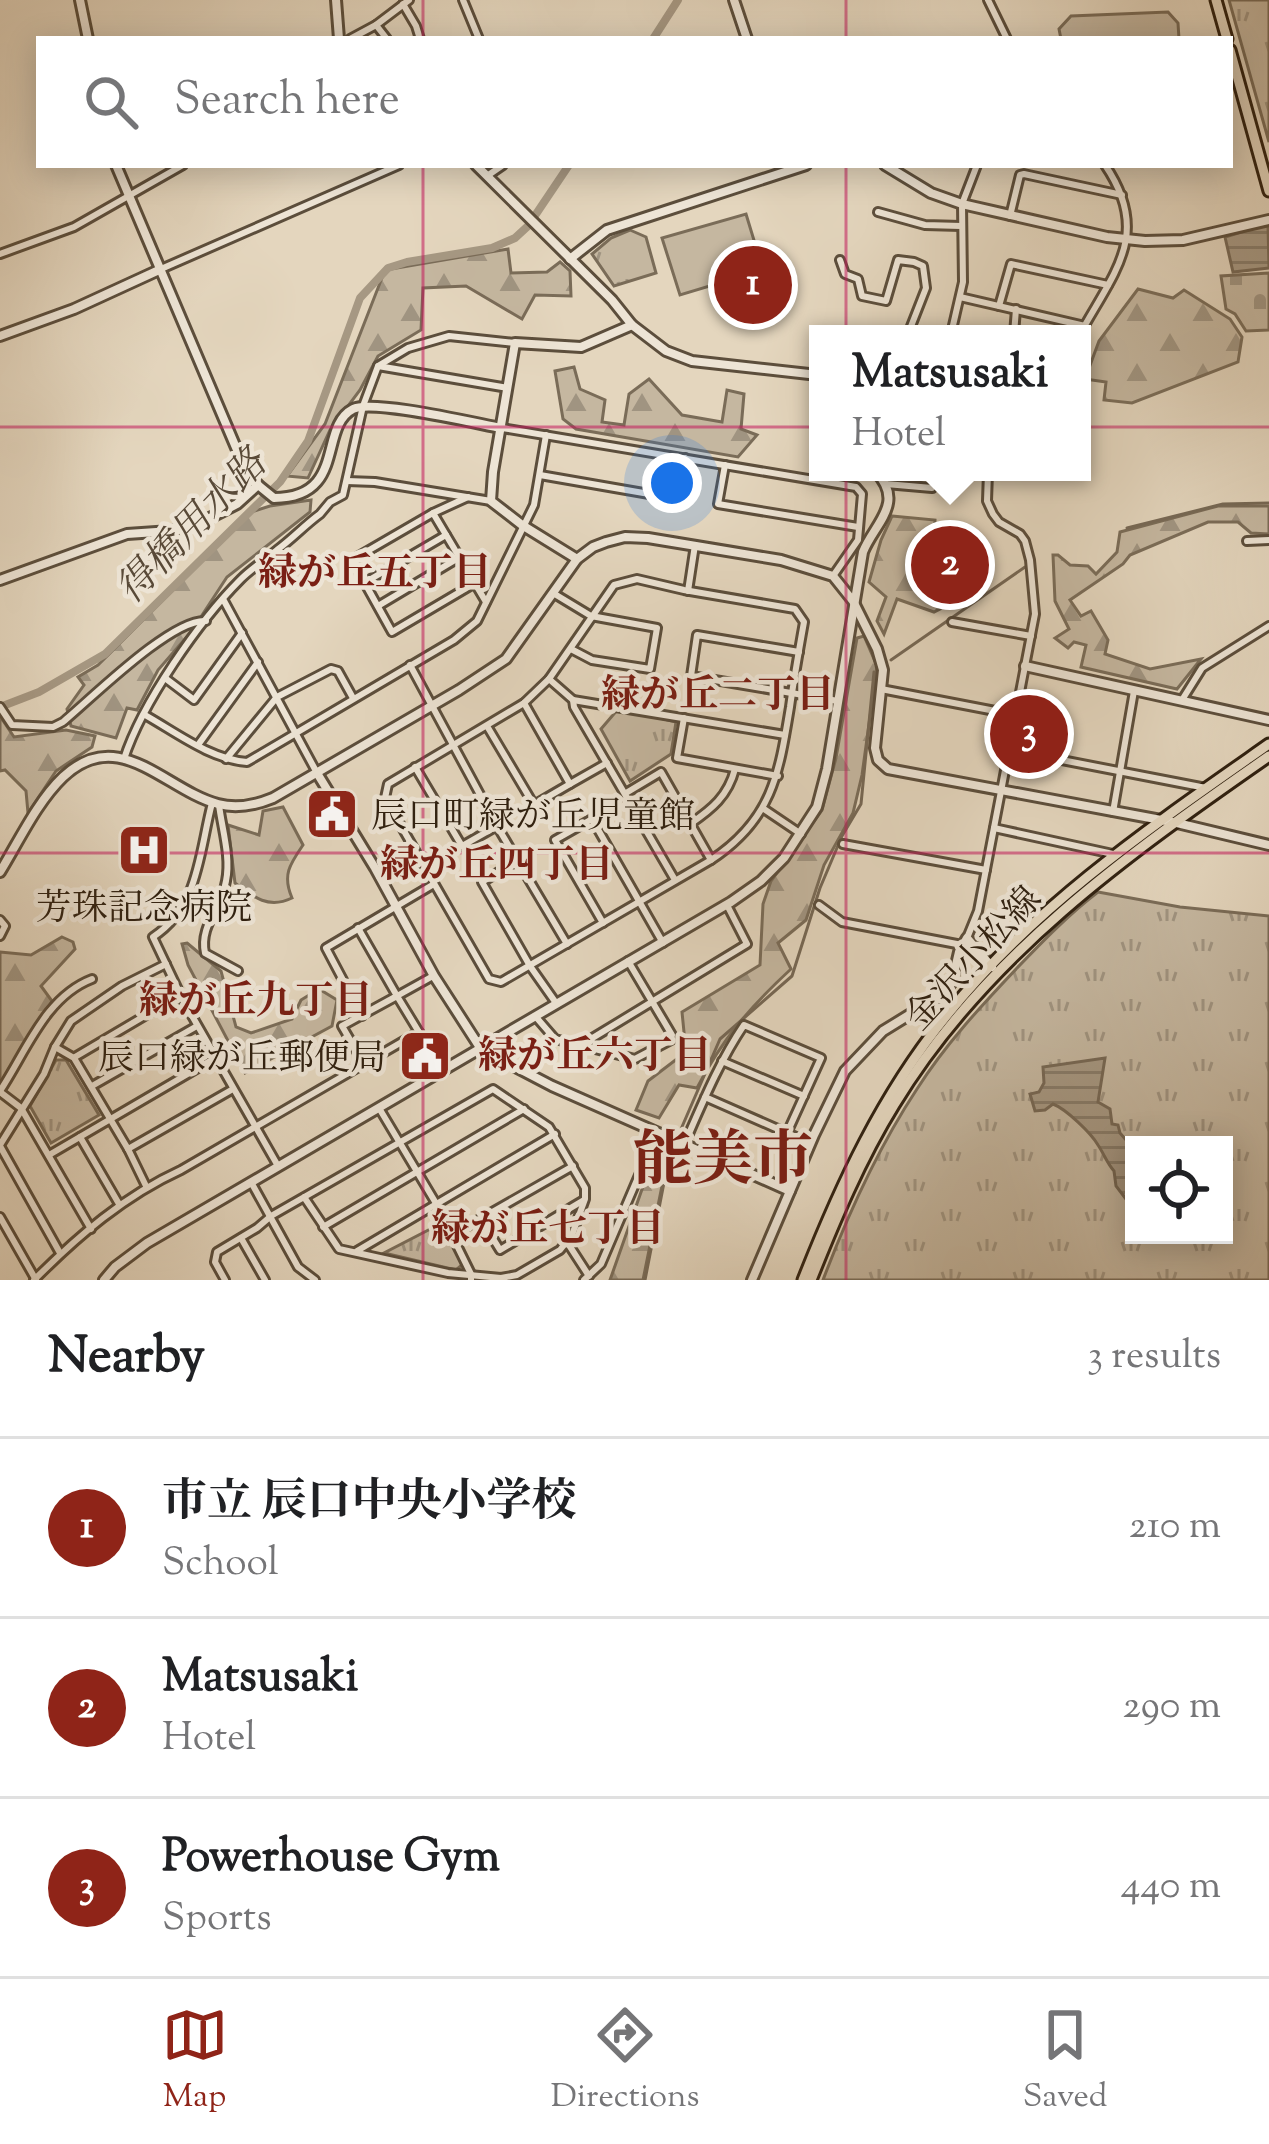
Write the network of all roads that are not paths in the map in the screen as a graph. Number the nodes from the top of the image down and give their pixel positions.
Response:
1 (80, 0) edge
2 (336, 0) edge
3 (463, 0) edge
4 (734, 0) edge
5 (988, 0) edge
6 (1216, 0) edge
7 (406, 2) edge
8 (376, 25) junction
9 (87, 36) edge
10 (340, 36) edge
11 (356, 36) edge
12 (385, 36) edge
13 (419, 36) edge
14 (478, 36) edge
15 (746, 36) edge
16 (1006, 36) edge
17 (1226, 36) edge
18 (1233, 61) edge
19 (117, 168) edge
20 (179, 168) edge
21 (393, 168) edge
22 (479, 168) edge
23 (499, 168) edge
24 (797, 168) edge
25 (890, 168) edge
26 (976, 168) edge
27 (1107, 168) edge
28 (487, 176) junction
29 (1269, 191) edge
30 (1122, 196) junction
31 (128, 198) junction
32 (962, 204) junction
33 (878, 212) dead end
34 (1010, 216) junction
35 (1269, 220) edge
36 (961, 226) junction
37 (1127, 239) junction
38 (0, 254) edge
39 (570, 259) junction
40 (840, 260) dead end
41 (159, 270) junction
42 (1108, 285) junction
43 (960, 297) junction
44 (999, 306) junction
45 (1016, 309) junction
46 (632, 325) junction
47 (912, 325) edge
48 (953, 325) edge
49 (1015, 325) edge
50 (1067, 325) edge
51 (1086, 325) edge
52 (0, 336) edge
53 (515, 343) junction
54 (378, 366) junction
55 (809, 374) edge
56 (508, 388) junction
57 (363, 406) junction
58 (500, 428) junction
59 (546, 435) junction
60 (685, 458) junction
61 (725, 465) junction
62 (540, 475) junction
63 (809, 479) edge
64 (820, 481) edge
65 (884, 481) edge
66 (934, 481) edge
67 (988, 481) edge
68 (347, 482) junction
69 (886, 484) junction
70 (261, 488) junction
71 (468, 497) junction
72 (491, 501) junction
73 (434, 513) junction
74 (522, 525) junction
75 (859, 527) junction
76 (446, 535) junction
77 (1269, 540) edge
78 (1247, 541) dead end
79 (695, 545) junction
80 (460, 557) junction
81 (577, 559) junction
82 (833, 576) junction
83 (0, 580) edge
84 (364, 583) junction
85 (475, 583) junction
86 (688, 591) junction
87 (553, 593) junction
88 (224, 599) junction
89 (854, 601) junction
90 (486, 602) junction
91 (378, 606) junction
92 (591, 616) junction
93 (206, 621) junction
94 (952, 622) dead end
95 (1269, 626) edge
96 (242, 633) junction
97 (1031, 636) junction
98 (571, 650) junction
99 (799, 652) junction
100 (258, 662) junction
101 (410, 665) junction
102 (1025, 666) junction
103 (164, 678) junction
104 (549, 679) junction
105 (880, 689) junction
106 (1134, 691) junction
107 (792, 693) junction
108 (277, 697) junction
109 (352, 698) junction
110 (573, 700) junction
111 (838, 700) junction
112 (1182, 700) junction
113 (524, 703) junction
114 (432, 706) junction
115 (2, 710) edge
116 (144, 715) junction
117 (1016, 715) junction
118 (684, 718) junction
119 (1269, 719) edge
120 (487, 726) junction
121 (296, 733) junction
122 (785, 734) junction
123 (1269, 744) edge
124 (198, 745) junction
125 (451, 746) junction
126 (1010, 750) junction
127 (1269, 756) edge
128 (124, 758) junction
129 (226, 759) junction
130 (607, 763) junction
131 (415, 766) junction
132 (735, 769) junction
133 (1120, 771) junction
134 (316, 772) junction
135 (778, 776) junction
136 (570, 784) junction
137 (1206, 788) junction
138 (1001, 790) junction
139 (626, 794) junction
140 (216, 804) junction
141 (763, 809) junction
142 (1113, 812) junction
143 (1161, 820) junction
144 (1177, 823) junction
145 (689, 824) junction
146 (496, 826) junction
147 (994, 828) junction
148 (801, 834) junction
149 (843, 844) dead end
150 (1269, 845) edge
151 (1116, 854) junction
152 (518, 860) junction
153 (711, 860) junction
154 (986, 870) junction
155 (0, 872) edge
156 (674, 880) junction
157 (434, 884) junction
158 (640, 902) junction
159 (819, 904) dead end
160 (727, 905) junction
161 (394, 908) junction
162 (0, 920) edge
163 (603, 922) junction
164 (358, 928) junction
165 (0, 936) edge
166 (965, 941) junction
167 (663, 943) junction
168 (567, 944) junction
169 (628, 961) junction
170 (166, 964) junction
171 (530, 966) junction
172 (994, 969) junction
173 (238, 971) dead end
174 (434, 976) junction
175 (92, 979) dead end
176 (181, 995) junction
177 (397, 996) junction
178 (652, 1001) junction
179 (556, 1003) junction
180 (362, 1016) junction
181 (536, 1017) junction
182 (197, 1026) junction
183 (419, 1032) junction
184 (580, 1045) junction
185 (55, 1047) junction
186 (481, 1049) junction
187 (74, 1058) junction
188 (215, 1058) junction
189 (722, 1061) junction
190 (364, 1063) junction
191 (442, 1070) junction
192 (92, 1086) junction
193 (233, 1089) junction
194 (0, 1092) edge
195 (804, 1096) junction
196 (705, 1097) junction
197 (21, 1108) junction
198 (379, 1108) junction
199 (524, 1109) junction
200 (110, 1119) junction
201 (254, 1127) junction
202 (657, 1133) junction
203 (787, 1133) junction
204 (555, 1134) junction
205 (80, 1137) junction
206 (399, 1142) junction
207 (810, 1143) junction
208 (0, 1145) edge
209 (684, 1145) junction
210 (128, 1149) junction
211 (49, 1155) junction
212 (278, 1166) junction
213 (573, 1166) junction
214 (417, 1172) junction
215 (251, 1182) junction
216 (146, 1186) junction
217 (790, 1191) junction
218 (304, 1197) junction
219 (586, 1199) junction
220 (118, 1204) junction
221 (437, 1205) junction
222 (0, 1216) edge
223 (271, 1216) junction
224 (481, 1219) junction
225 (323, 1227) junction
226 (91, 1229) junction
227 (452, 1235) junction
228 (241, 1238) junction
229 (567, 1242) junction
230 (357, 1251) junction
231 (61, 1254) junction
232 (471, 1277) edge
233 (586, 1278) edge
234 (35, 1280) edge
235 (104, 1280) edge
236 (225, 1280) edge
237 (265, 1280) edge
238 (315, 1280) edge
239 (752, 1280) edge
240 (807, 1280) edge

1 - 9 street
2 - 10 street
3 - 14 street
4 - 15 street
5 - 16 street
6 - 17 main road
7 - 8 street
7 - 13 street
8 - 11 street
8 - 12 street
18 - 29 main road
19 - 31 street
20 - 31 street
21 - 41 street
22 - 28 street
23 - 28 street
24 - 39 street
25 - 32 street
26 - 32 street
27 - 30 street
28 - 39 street
30 - 34 street
30 - 37 street
31 - 38 street
31 - 41 street
32 - 34 street
32 - 36 street
33 - 36 street
34 - 37 street
35 - 37 street
36 - 43 street
37 - 42 street
39 - 46 street
40 - 47 street
41 - 52 street
41 - 70 street
42 - 44 street
42 - 51 street
43 - 44 street
43 - 48 street
44 - 45 street
45 - 49 street
45 - 50 street
46 - 53 street
46 - 55 street
53 - 54 street
53 - 56 street
54 - 56 street
54 - 57 street
56 - 58 street
57 - 58 street
57 - 68 street
57 - 70 street
58 - 59 street
58 - 72 street
59 - 60 street
59 - 62 street
60 - 61 street
60 - 62 street
61 - 63 street
61 - 75 street
62 - 74 street
64 - 75 street
65 - 69 street
66 - 69 street
67 - 97 street
68 - 71 street
68 - 88 street
69 - 89 street
70 - 83 street
71 - 72 street
71 - 73 street
72 - 74 street
73 - 76 street
73 - 84 street
74 - 81 street
74 - 90 street
75 - 82 street
76 - 80 street
76 - 84 street
77 - 78 street
79 - 81 street
79 - 82 street
79 - 86 street
80 - 85 street
80 - 91 street
81 - 87 street
82 - 89 street
84 - 91 street
85 - 90 street
85 - 91 street
86 - 92 street
86 - 99 street
87 - 92 street
87 - 114 street
88 - 93 street
88 - 96 street
89 - 105 street
89 - 111 street
90 - 101 street
92 - 98 street
92 - 98 street
93 - 103 street
93 - 115 street
94 - 97 street
95 - 112 street
96 - 100 street
96 - 103 street
97 - 102 street
98 - 104 street
99 - 107 street
99 - 107 street
100 - 108 street
100 - 124 street
101 - 109 street
101 - 114 street
102 - 106 street
102 - 117 street
103 - 116 street
104 - 110 street
104 - 113 street
105 - 117 street
105 - 138 street
106 - 112 street
106 - 133 street
107 - 111 street
107 - 122 street
108 - 109 street
108 - 121 street
108 - 129 street
109 - 121 street
110 - 118 street
110 - 130 street
111 - 148 street
112 - 119 street
113 - 120 street
113 - 136 street
114 - 125 street
114 - 134 street
116 - 124 street
116 - 128 street
117 - 126 street
118 - 122 street
118 - 132 street
120 - 125 street
120 - 136 street
121 - 129 street
121 - 134 street
122 - 135 street
123 - 137 main road, 金沢小松線
124 - 129 street
125 - 131 street
125 - 146 street
126 - 133 street
126 - 138 street
127 - 144 main road, 金沢小松線
128 - 140 street
128 - 155 street
130 - 136 street
130 - 139 street
131 - 146 street
131 - 157 street
132 - 135 street
132 - 145 street
133 - 137 street
133 - 142 street
134 - 140 street
134 - 161 street
135 - 141 street
137 - 143 main road, 金沢小松線
138 - 142 street
138 - 147 street
139 - 145 street
139 - 156 street
140 - 170 street
140 - 173 street
141 - 148 street
141 - 153 street
142 - 143 street
143 - 144 street
143 - 151 main road, 金沢小松線
144 - 150 street
144 - 172 main road, 金沢小松線
145 - 153 street
146 - 152 street
147 - 151 street
147 - 154 street
148 - 160 street
149 - 154 street
151 - 172 main road, 金沢小松線
152 - 168 street
152 - 171 street
153 - 156 street
154 - 166 street
156 - 158 street
157 - 161 street
157 - 171 street
158 - 163 street
158 - 163 street
158 - 167 street
159 - 166 street
160 - 167 street
160 - 178 street
161 - 164 street
161 - 174 street
162 - 165 street
163 - 168 street
164 - 177 street
164 - 180 street
166 - 172 street
166 - 207 street
167 - 169 street
168 - 171 street
169 - 178 street
169 - 179 street
170 - 176 street
170 - 185 street
171 - 179 street
172 - 240 main road, 金沢小松線
174 - 177 street
174 - 186 street
175 - 194 street
176 - 182 street
176 - 187 street
177 - 180 street
177 - 183 street
178 - 184 street
178 - 184 street
179 - 181 street
180 - 190 street
181 - 184 street
181 - 186 street
182 - 188 street
182 - 192 street
183 - 190 street
183 - 191 street
185 - 187 street
185 - 197 street
186 - 191 street
186 - 202 street
187 - 192 street
188 - 193 street
188 - 200 street
189 - 195 street
189 - 195 street
189 - 196 street
190 - 201 street
191 - 198 street
192 - 200 street
193 - 201 street
193 - 210 street
194 - 197 street
195 - 203 street
196 - 203 street
196 - 209 street
197 - 208 street
197 - 211 street
198 - 206 street
198 - 212 street
199 - 204 street
199 - 206 street
199 - 214 street
200 - 205 street
200 - 210 street
201 - 212 street
201 - 216 street
202 - 209 street
202 - 233 street
203 - 207 street
204 - 213 street
204 - 221 street
205 - 211 street
205 - 220 street
206 - 214 street
206 - 218 street
207 - 217 street
208 - 231 street
209 - 217 street
210 - 216 street
211 - 226 street
212 - 215 street
213 - 219 street
213 - 224 street
214 - 221 street
214 - 225 street
215 - 223 street
215 - 235 street
216 - 220 street
217 - 239 street
218 - 223 street
218 - 225 street
219 - 224 street
219 - 229 street
220 - 226 street
221 - 227 street
221 - 230 street
222 - 234 street
223 - 228 street
223 - 238 street
224 - 227 street
225 - 230 street
226 - 231 street
227 - 232 street
228 - 236 street
228 - 237 street
229 - 232 street
229 - 233 street
230 - 232 street
231 - 234 street

